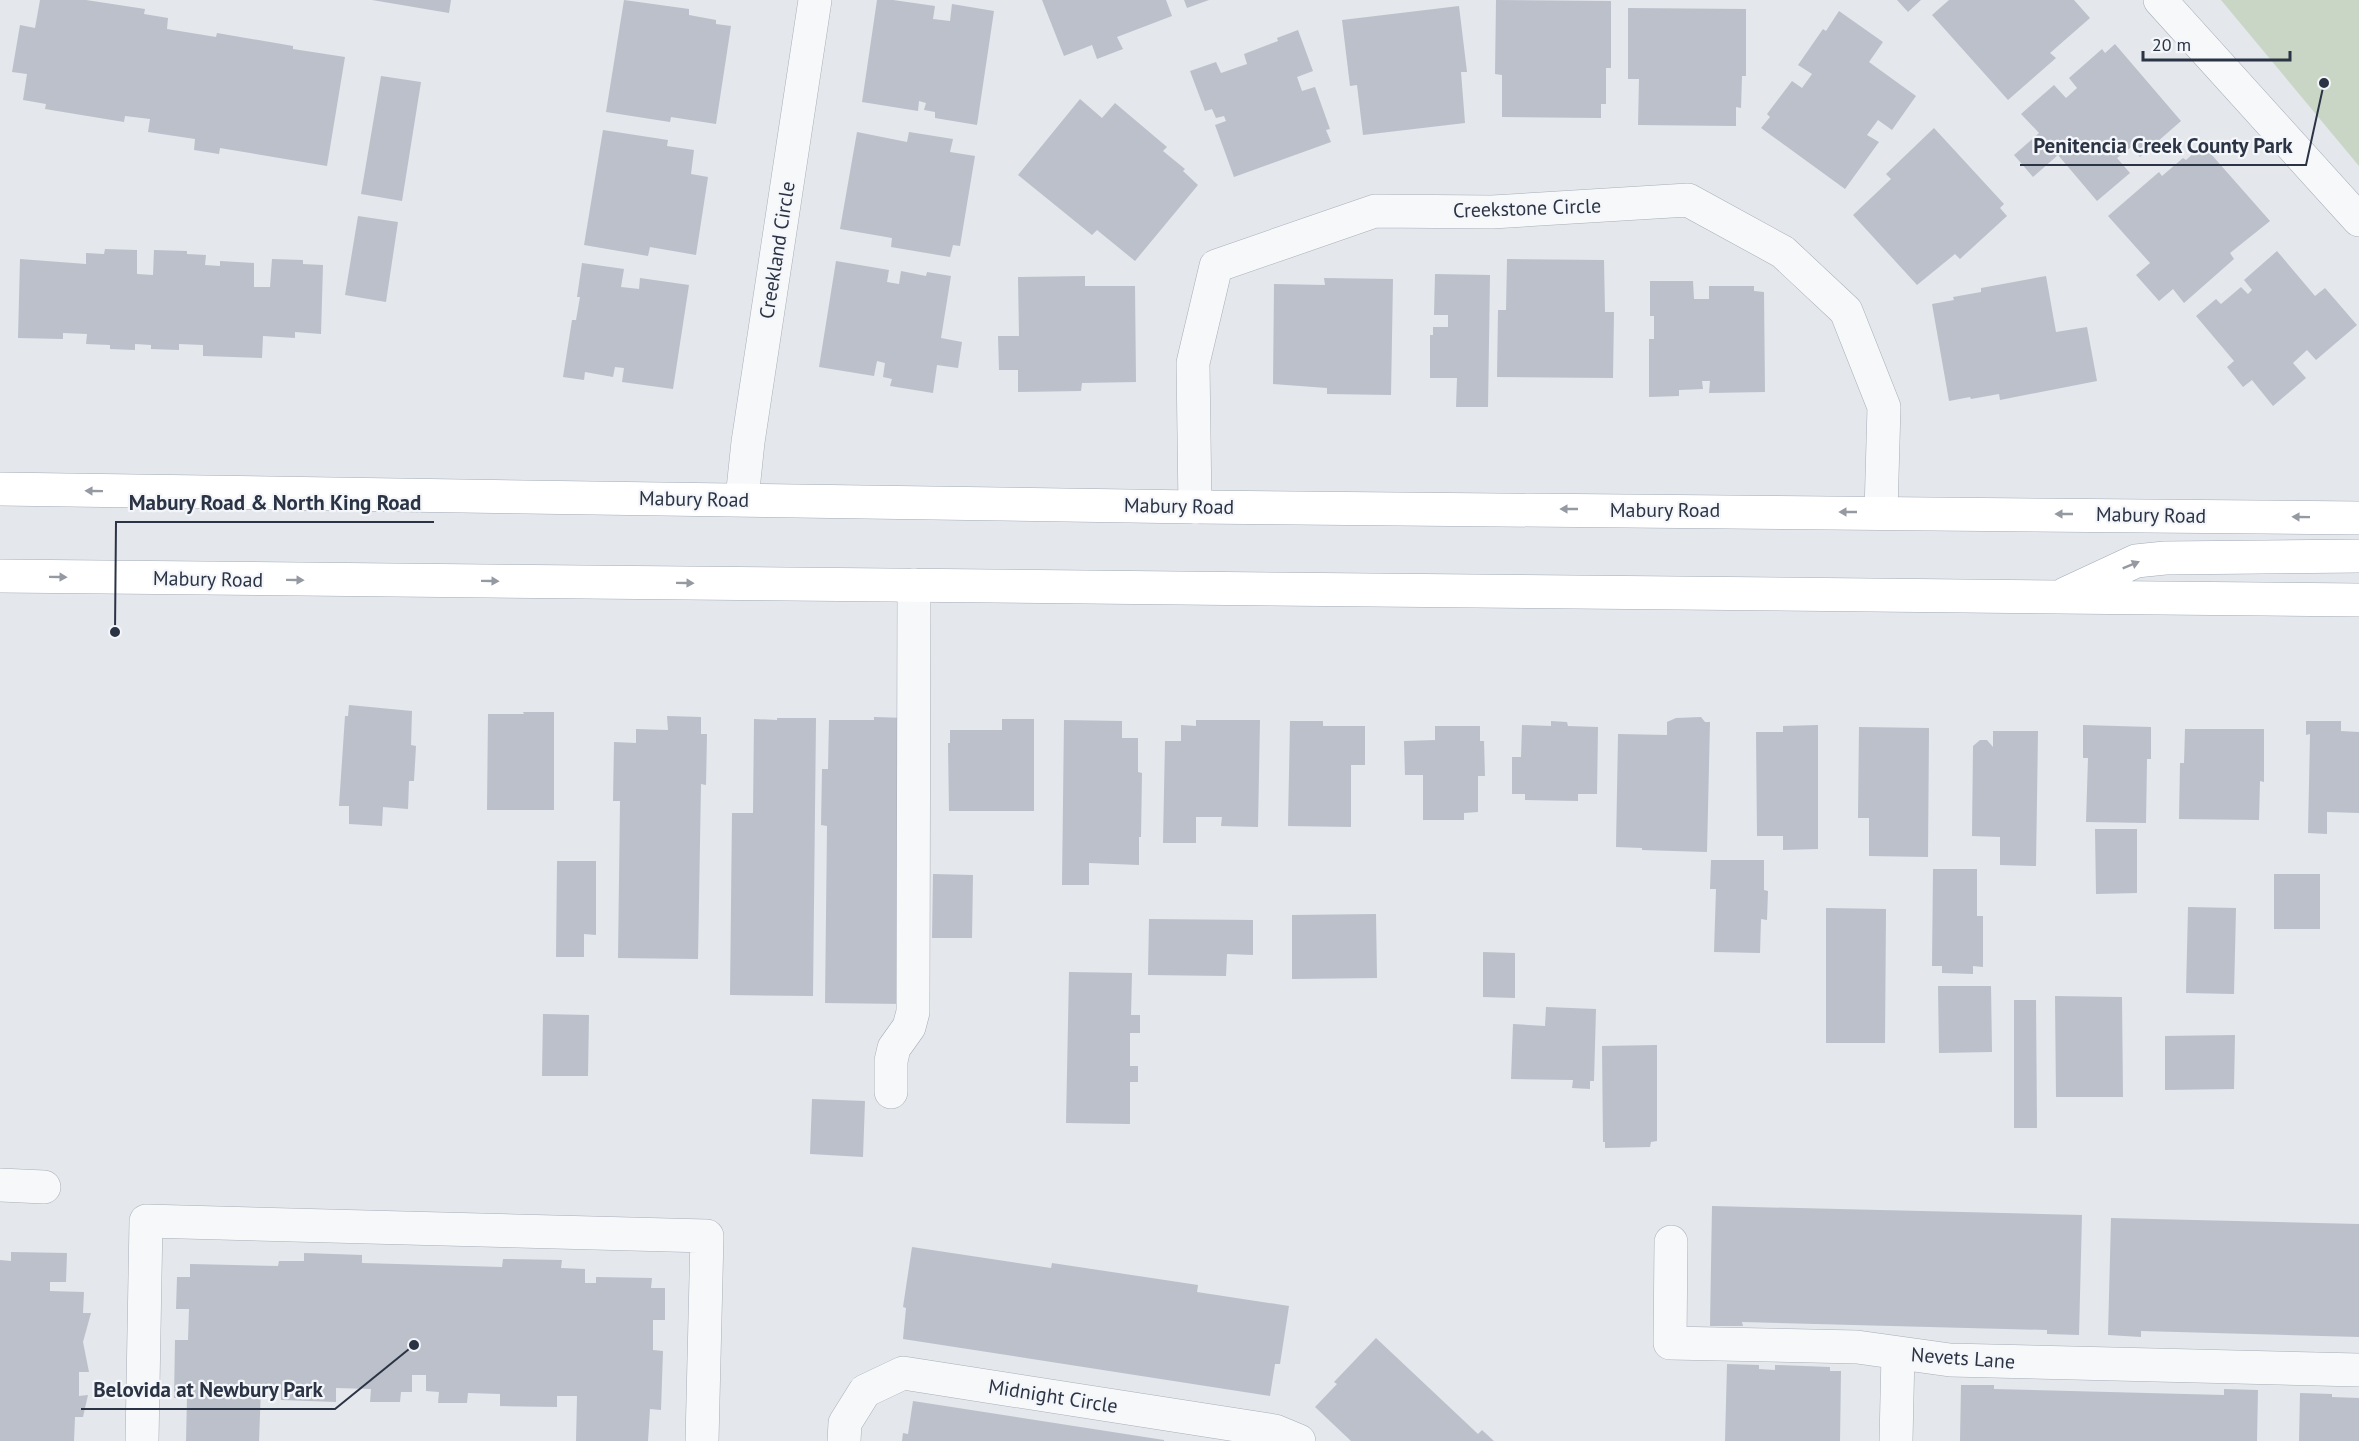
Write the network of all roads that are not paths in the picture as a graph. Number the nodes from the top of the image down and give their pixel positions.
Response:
1 (815, 0) edge
2 (2160, 0) edge
3 (2359, 220) edge
4 (0, 489) edge
5 (742, 500) junction
6 (1195, 507) junction
7 (1881, 512) junction
8 (2359, 518) edge
9 (2359, 556) edge
10 (0, 576) edge
11 (914, 585) junction
12 (2058, 598) junction
13 (2359, 600) edge
14 (891, 1092) dead end
15 (0, 1185) edge
16 (44, 1187) dead end
17 (1671, 1242) dead end
18 (1898, 1353) junction
19 (2359, 1370) edge
20 (141, 1441) edge
21 (702, 1441) edge
22 (844, 1441) edge
23 (1299, 1441) edge
24 (1896, 1441) edge

1 - 5 street, Creekland Circle
2 - 3 street
5 -> 4 main road, Mabury Road
5 - 6 main road, Mabury Road
7 -> 6 main road, Mabury Road
6 - 7 street, Creekstone Circle
8 -> 7 main road, Mabury Road
12 -> 9 main road
10 -> 11 main road, Mabury Road
11 - 12 main road, Mabury Road
11 - 14 street
12 - 13 main road, Mabury Road
15 - 16 street
17 - 18 street, Nevets Lane
18 - 19 street, Nevets Lane
18 - 24 street
20 - 21 street
22 - 23 street, Midnight Circle

